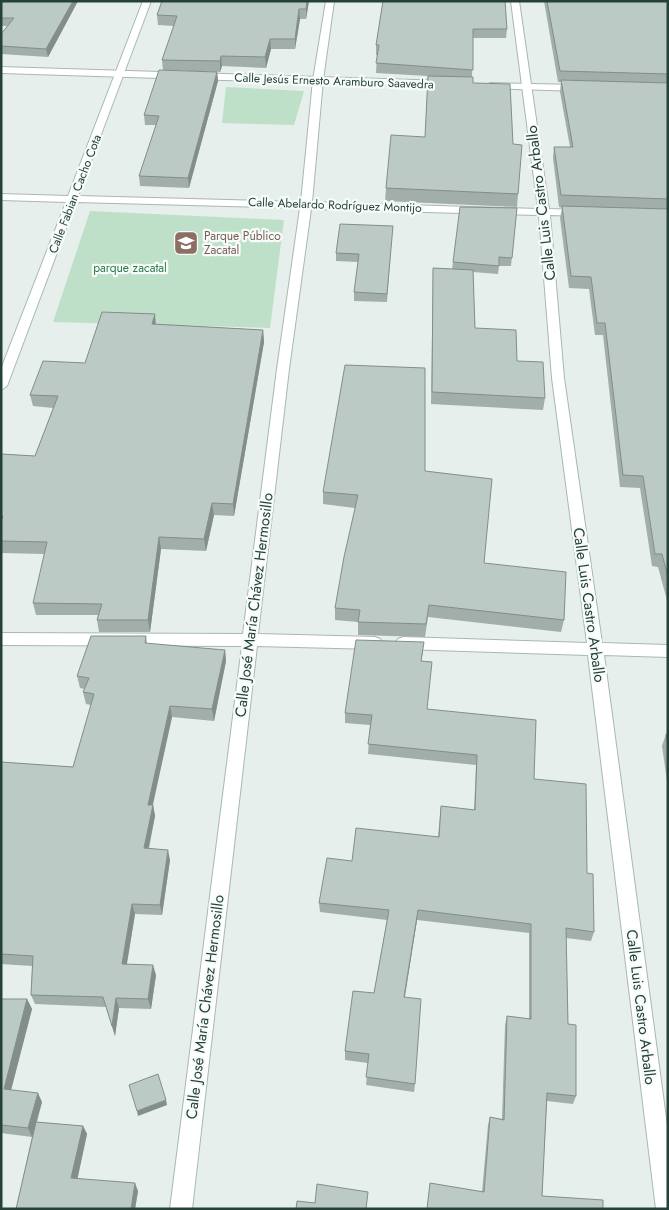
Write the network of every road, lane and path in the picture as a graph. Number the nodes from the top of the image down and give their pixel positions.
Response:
1 (147, 1) edge
2 (330, 1) edge
3 (515, 1) edge
4 (1, 70) edge
5 (120, 75) junction
6 (318, 80) junction
7 (457, 84) edge
8 (477, 85) edge
9 (527, 87) junction
10 (593, 88) edge
11 (1, 196) edge
12 (74, 197) junction
13 (306, 204) junction
14 (544, 212) junction
15 (592, 214) edge
16 (1, 386) edge
17 (1, 639) edge
18 (250, 640) junction
19 (595, 648) junction
20 (668, 651) edge
21 (181, 1209) edge
22 (667, 1209) edge

1 - 5 street, Calle Fabian Cacho Cota
2 - 6 street, Calle José María Chávez Hermosillo
3 - 9 street, Calle Luis Castro Arballo
4 - 5 street, Calle Jesús Ernesto Aramburo Saavedra
5 - 6 street, Calle Jesús Ernesto Aramburo Saavedra
5 - 12 street, Calle Fabian Cacho Cota
6 - 7 street, Calle Jesús Ernesto Aramburo Saavedra
6 - 13 street, Calle José María Chávez Hermosillo
8 - 9 street
9 - 10 street
9 - 14 street, Calle Luis Castro Arballo
11 - 12 street, Calle Abelardo Rodríguez Montijo
12 - 13 street, Calle Abelardo Rodríguez Montijo
12 - 16 street, Calle Fabian Cacho Cota
13 - 14 street, Calle Abelardo Rodríguez Montijo
13 - 18 street, Calle José María Chávez Hermosillo
14 - 15 street, Calle Abelardo Rodríguez Montijo
14 - 19 street, Calle Luis Castro Arballo
17 - 18 street
18 - 19 street
18 - 21 street, Calle José María Chávez Hermosillo
19 - 20 street
19 - 22 street, Calle Luis Castro Arballo

